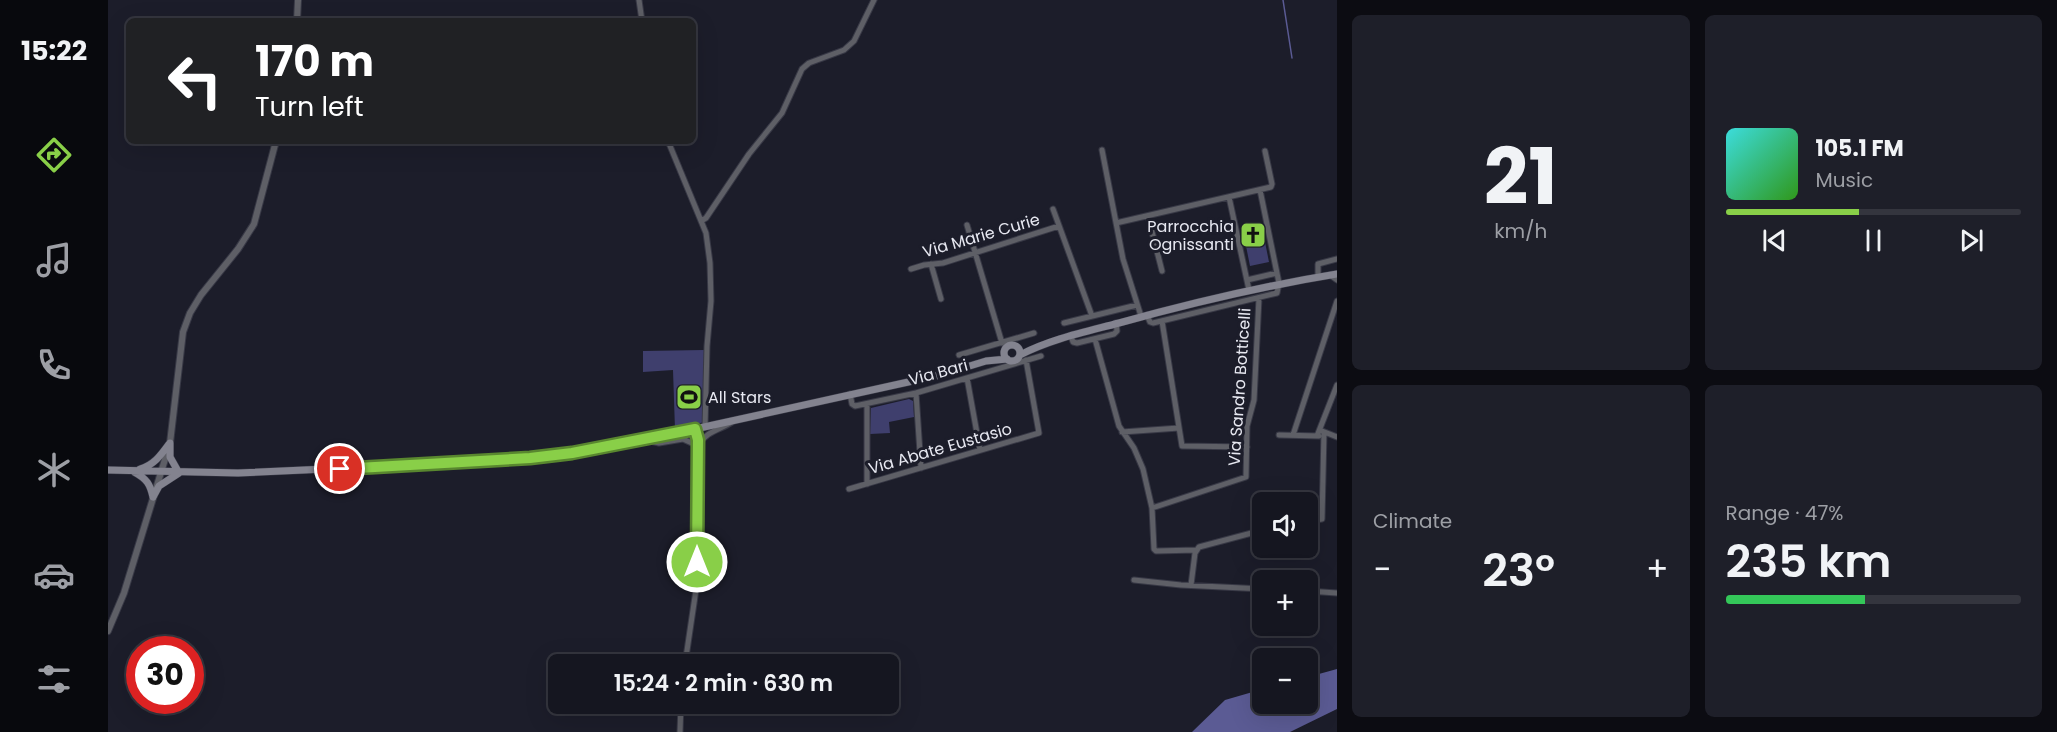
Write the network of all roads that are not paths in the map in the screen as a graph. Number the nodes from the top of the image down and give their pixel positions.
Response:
1 (298, 0) edge
2 (639, 0) edge
3 (874, 0) edge
4 (297, 18) edge
5 (642, 18) edge
6 (275, 144) edge
7 (669, 144) edge
8 (1102, 150) dead end
9 (1265, 151) dead end
10 (1260, 190) junction
11 (1229, 197) junction
12 (1053, 209) dead end
13 (1148, 216) junction
14 (701, 221) junction
15 (1116, 224) junction
16 (966, 225) dead end
17 (1059, 226) junction
18 (975, 253) junction
19 (1337, 258) edge
20 (931, 264) junction
21 (911, 269) dead end
22 (1162, 271) dead end
23 (1277, 273) junction
24 (1333, 274) edge
25 (1318, 276) junction
26 (1246, 280) junction
27 (1337, 280) edge
28 (1279, 283) junction
29 (1249, 290) junction
30 (1259, 298) junction
31 (941, 299) dead end
32 (1337, 302) edge
33 (1137, 305) junction
34 (1108, 312) junction
35 (1144, 316) junction
36 (1089, 317) junction
37 (1162, 321) junction
38 (1064, 323) dead end
39 (1114, 324) junction
40 (1090, 330) junction
41 (1034, 333) dead end
42 (1071, 336) junction
43 (1095, 339) junction
44 (1008, 345) junction
45 (1038, 345) junction
46 (959, 355) dead end
47 (1041, 356) dead end
48 (1014, 359) junction
49 (1026, 360) junction
50 (986, 361) junction
51 (967, 378) junction
52 (1337, 385) edge
53 (880, 387) junction
54 (916, 393) junction
55 (850, 394) junction
56 (883, 400) junction
57 (867, 404) junction
58 (737, 419) junction
59 (705, 427) junction
60 (1179, 428) junction
61 (695, 429) junction
62 (1122, 432) junction
63 (1321, 434) junction
64 (1279, 435) dead end
65 (1293, 435) junction
66 (1337, 438) edge
67 (646, 440) junction
68 (170, 443) junction
69 (696, 445) junction
70 (1247, 447) junction
71 (980, 450) junction
72 (921, 468) junction
73 (108, 470) edge
74 (131, 471) junction
75 (160, 473) junction
76 (179, 473) junction
77 (867, 484) junction
78 (849, 489) dead end
79 (153, 497) junction
80 (1152, 508) junction
81 (1318, 520) edge
82 (1252, 533) edge
83 (1196, 550) junction
84 (1134, 580) dead end
85 (1191, 585) junction
86 (1252, 588) edge
87 (1318, 592) edge
88 (1337, 593) edge
89 (108, 631) edge
90 (686, 654) edge
91 (681, 714) edge
92 (680, 732) edge

1 - 4 street
2 - 5 street
3 - 14 street
6 - 68 street
7 - 14 street
8 - 15 street
9 - 10 street
10 - 11 street
10 - 23 street
11 - 13 street
11 - 26 street
12 - 17 street
13 - 15 street
13 - 22 street
14 - 59 street
15 - 33 street
16 - 18 street
17 - 18 street, Via Marie Curie
17 - 36 street
18 - 20 street, Via Marie Curie
18 - 44 street
19 - 25 street
20 - 21 street, Via Marie Curie
20 - 31 street
23 - 26 street
23 - 28 street
24 - 25 main road, Via Bari
24 - 27 street
25 - 28 main road, Via Bari
26 - 29 street
28 - 29 main road, Via Bari
28 - 30 street, Via Bari
29 - 35 main road, Via Bari
30 - 37 street, Via Bari
30 - 70 street, Via Sandro Botticelli
32 - 65 street
33 - 34 street
33 - 35 street
34 - 36 street
34 - 39 street
35 - 37 street
35 - 39 main road, Via Bari
36 - 38 street
36 - 40 street
37 - 60 street
39 - 40 main road, Via Bari
39 - 43 street, Via Bari
40 - 42 main road, Via Bari
41 - 44 street, Via Bari
42 - 43 street, Via Bari
42 - 45 main road, Via Bari
43 - 62 street
44 - 45 main road, Via Bari
44 - 46 street, Via Bari
44 - 48 main road
44 - 48 main road
44 - 50 main road, Via Bari
45 - 48 main road, Via Bari
47 - 49 street, Via Bari
48 - 49 street, Via Bari
48 - 50 main road, Via Bari
48 - 51 street, Via Bari
49 - 71 street, Via Abate Eustasio
50 - 53 main road, Via Bari
51 - 54 street, Via Bari
51 - 71 street
52 - 63 street
53 - 55 main road, Via Bari
53 - 56 street
54 - 56 street, Via Bari
54 - 72 street
55 - 57 street
55 - 58 main road, Via Bari
56 - 57 street, Via Bari
57 - 77 street
58 - 59 main road, Via Bari
58 - 69 street
59 - 61 main road, Via Bari
60 - 62 street
60 - 70 street
61 - 67 main road, Via Bari
61 - 69 street
62 - 80 street
63 - 65 street
63 - 66 street
63 - 81 street
64 - 65 street
67 - 69 street
67 - 76 main road, Via Bari
68 - 74 main road
68 - 75 street
68 - 76 main road
69 - 90 street
70 - 80 street, Via Sandro Botticelli
71 - 72 street, Via Abate Eustasio
72 - 77 street, Via Abate Eustasio
73 - 74 main road, Via Bari
74 - 75 main road, Via Bari
74 - 79 main road
75 - 76 main road, Via Bari
75 - 79 street
76 - 79 main road
77 - 78 street, Via Abate Eustasio
79 - 89 street
80 - 83 street
82 - 83 street
83 - 85 street
84 - 85 street
85 - 86 street
87 - 88 street
91 - 92 street

